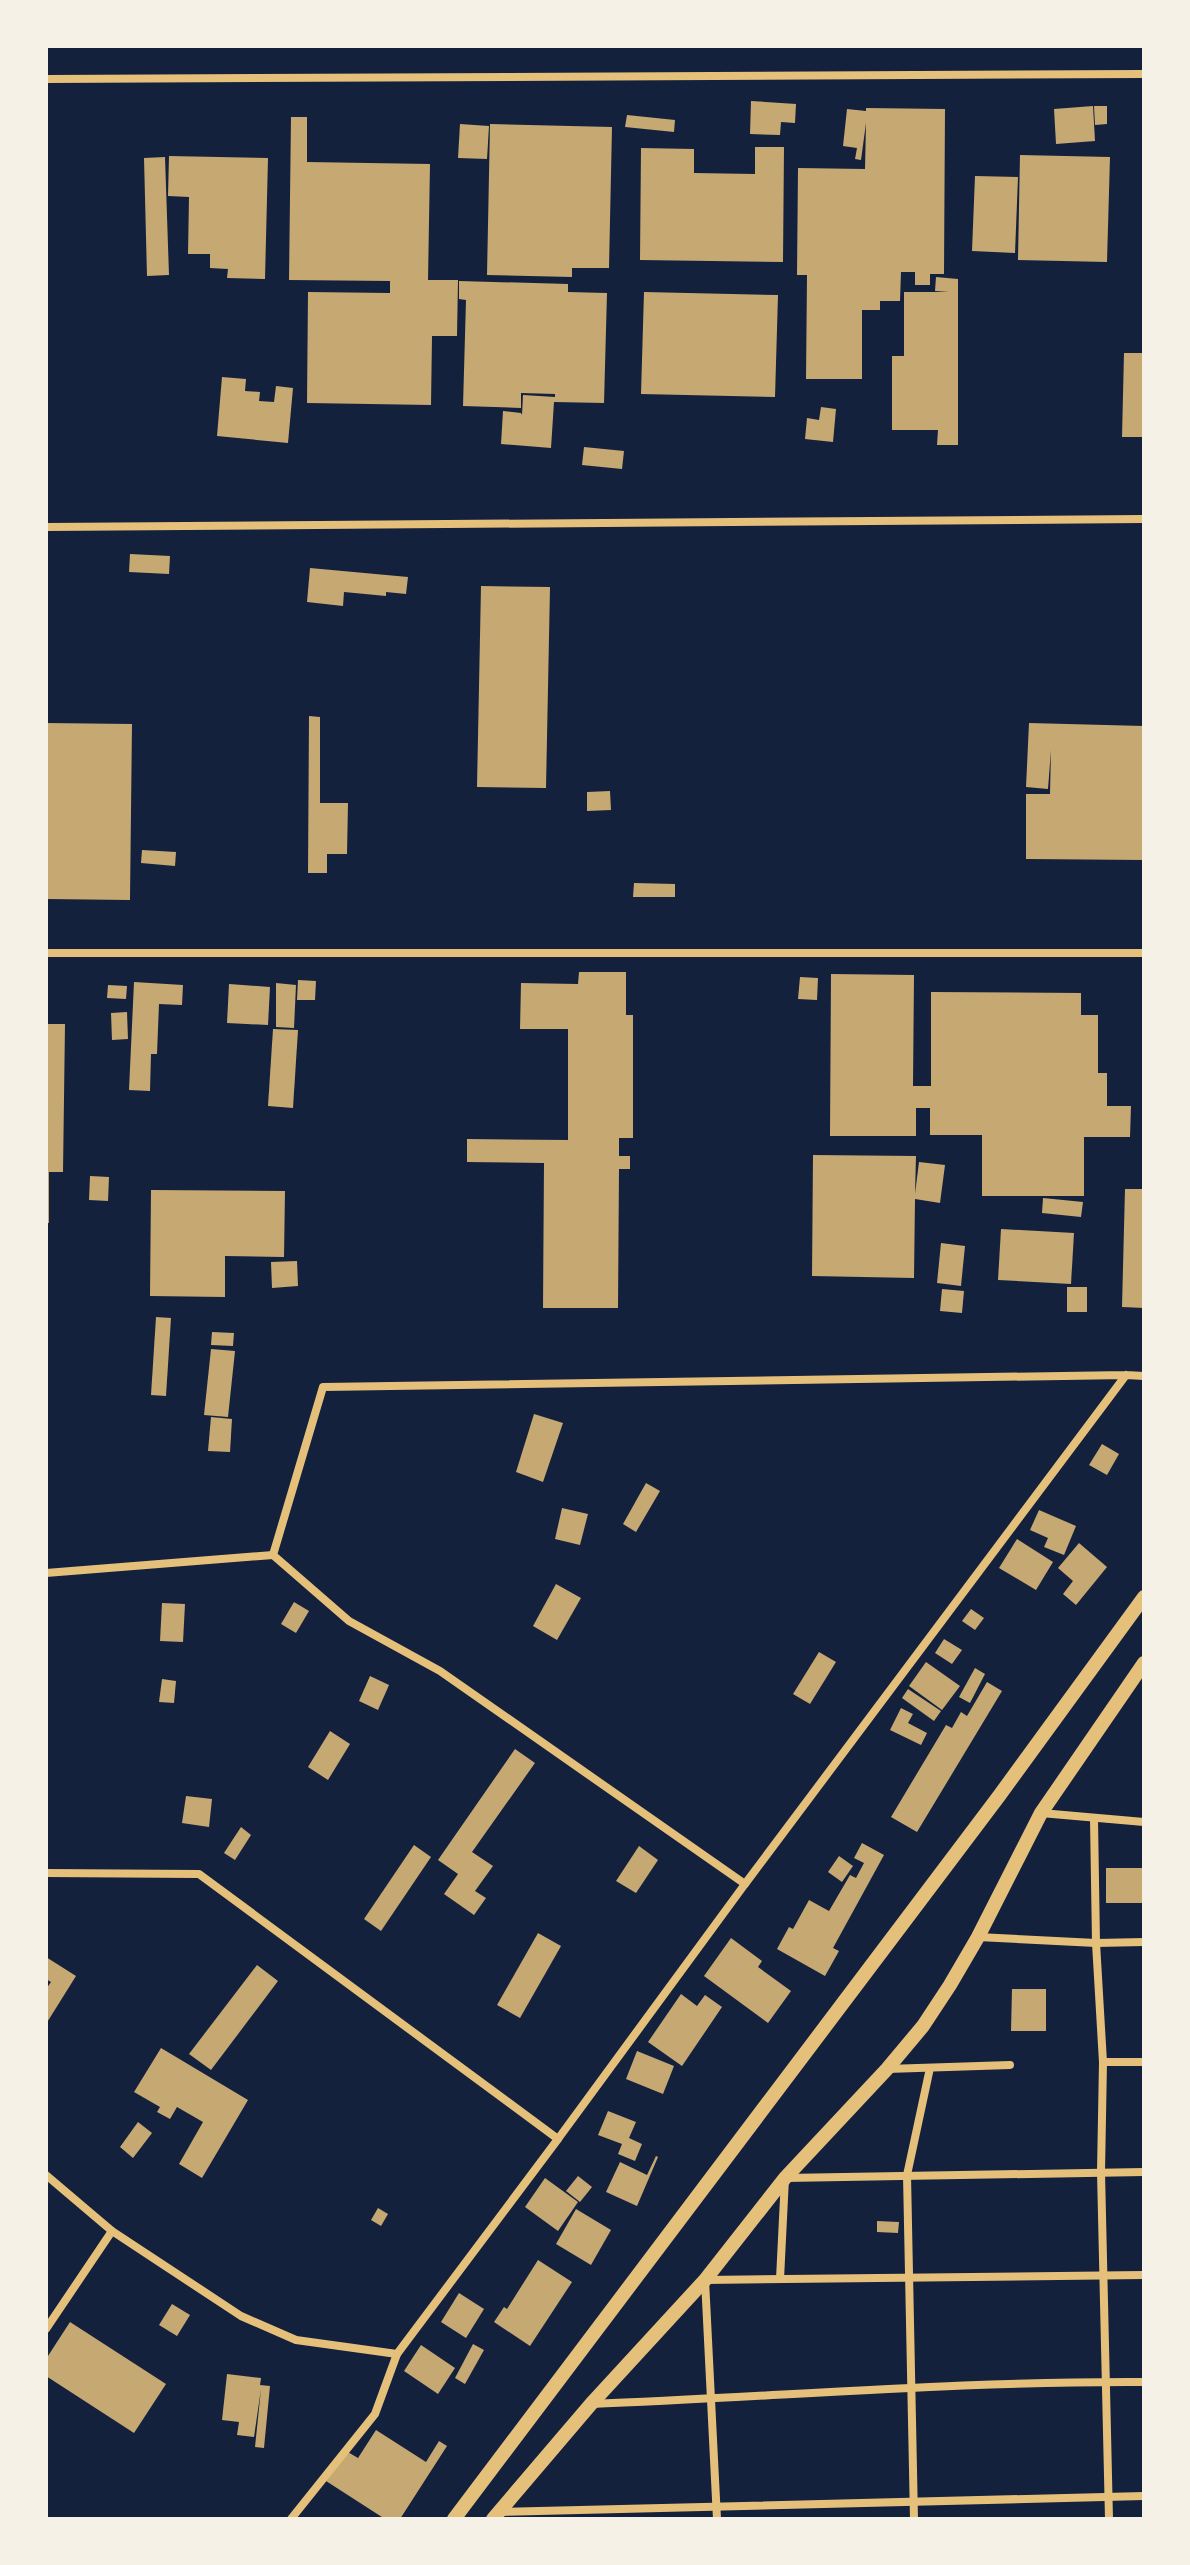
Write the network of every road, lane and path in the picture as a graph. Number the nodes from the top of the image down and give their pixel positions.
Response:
1 (1144, 74) edge
2 (46, 79) edge
3 (1144, 519) edge
4 (46, 527) edge
5 (46, 953) edge
6 (1144, 953) edge
7 (1126, 1375) junction
8 (1144, 1376) edge
9 (273, 1555) junction
10 (46, 1573) edge
11 (1144, 1597) edge
12 (1144, 1663) edge
13 (1041, 1813) junction
14 (1094, 1819) junction
15 (1144, 1822) edge
16 (46, 1873) edge
17 (745, 1884) junction
18 (978, 1937) junction
19 (1144, 1942) edge
20 (1096, 1943) junction
21 (1103, 2062) junction
22 (1144, 2062) edge
23 (1010, 2065) dead end
24 (930, 2068) junction
25 (887, 2069) junction
26 (558, 2139) junction
27 (1101, 2172) junction
28 (1144, 2172) edge
29 (46, 2175) edge
30 (907, 2175) junction
31 (785, 2178) junction
32 (112, 2231) junction
33 (1104, 2274) junction
34 (1144, 2275) edge
35 (780, 2279) junction
36 (909, 2279) junction
37 (705, 2280) junction
38 (46, 2329) edge
39 (397, 2354) junction
40 (1106, 2382) junction
41 (1144, 2382) edge
42 (911, 2386) junction
43 (713, 2400) junction
44 (591, 2404) junction
45 (1144, 2496) edge
46 (1109, 2497) junction
47 (914, 2500) junction
48 (716, 2506) junction
49 (496, 2516) edge
50 (291, 2519) edge
51 (454, 2519) edge
52 (717, 2519) edge
53 (914, 2519) edge
54 (1109, 2519) edge

1 - 2 street
3 - 4 street
5 - 6 street
7 - 8 street
7 - 9 street
7 - 17 street
9 - 10 street
9 - 17 street
11 - 51 street
12 - 13 street
13 - 14 street
13 - 18 street
14 - 15 street
14 - 20 street
16 - 26 street
17 - 26 street
18 - 20 street
18 - 25 street
19 - 20 street
20 - 21 street
21 - 22 street
21 - 27 street
23 - 24 street
24 - 25 street
24 - 30 street
25 - 31 street
26 - 39 street
27 - 28 street
27 - 30 street
27 - 33 street
29 - 32 street
30 - 31 street
30 - 36 street
31 - 35 street
31 - 37 street
32 - 38 street
32 - 39 street
33 - 34 street
33 - 36 street
33 - 40 street
35 - 36 street
35 - 37 street
36 - 42 street
37 - 43 street
37 - 44 street
39 - 50 street
40 - 41 street
40 - 42 street
40 - 46 street
42 - 43 street
42 - 47 street
43 - 44 street
43 - 48 street
44 - 49 street
45 - 46 street
46 - 47 street
46 - 54 street
47 - 48 street
47 - 53 street
48 - 49 street
48 - 52 street

